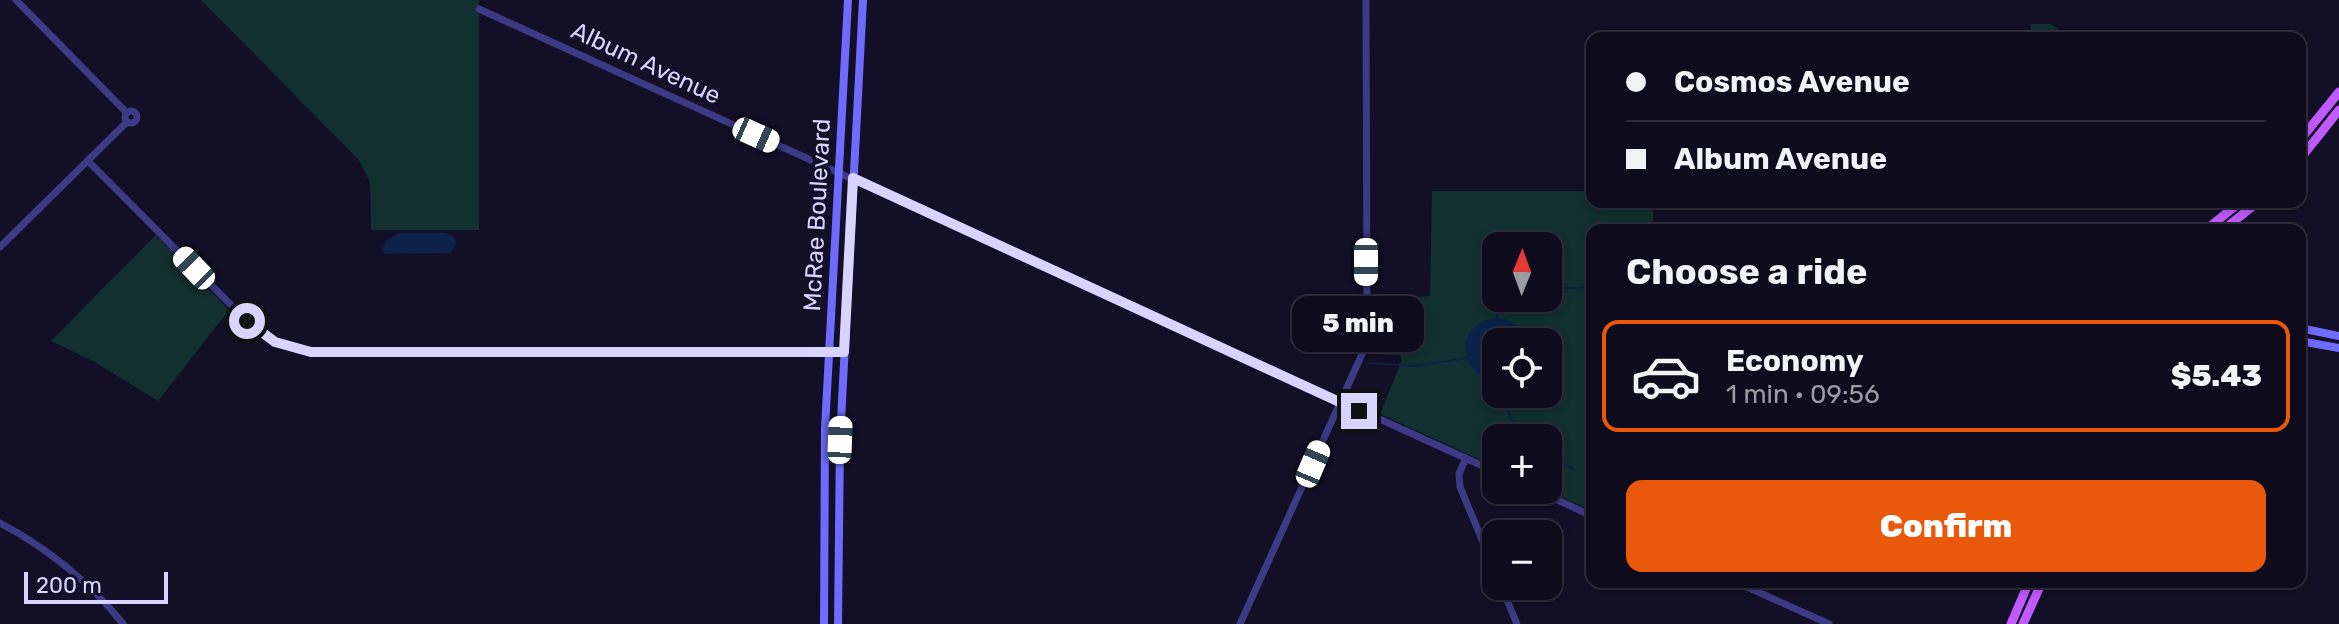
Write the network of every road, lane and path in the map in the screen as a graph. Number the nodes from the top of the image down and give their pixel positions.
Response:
1 (16, 0) edge
2 (848, 0) edge
3 (863, 0) edge
4 (1366, 0) edge
5 (479, 9) dead end
6 (2339, 92) edge
7 (2339, 110) edge
8 (2306, 133) edge
9 (2306, 151) edge
10 (88, 161) junction
11 (839, 172) junction
12 (853, 178) junction
13 (2233, 208) edge
14 (2250, 208) edge
15 (2213, 224) edge
16 (2230, 224) edge
17 (836, 239) junction
18 (850, 241) junction
19 (0, 247) edge
20 (2306, 329) edge
21 (2339, 336) edge
22 (2306, 342) edge
23 (2339, 348) edge
24 (844, 352) junction
25 (830, 353) junction
26 (1341, 403) junction
27 (1466, 458) junction
28 (1482, 465) edge
29 (1562, 502) edge
30 (1586, 513) edge
31 (0, 523) edge
32 (1482, 540) edge
33 (1749, 588) edge
34 (2026, 588) edge
35 (2039, 588) edge
36 (1507, 600) edge
37 (123, 624) edge
38 (824, 624) edge
39 (838, 624) edge
40 (1240, 624) edge
41 (1517, 624) edge
42 (1829, 624) edge
43 (2011, 624) edge
44 (2023, 624) edge

1 - 10 street
2 - 11 main road, McRae Boulevard
3 - 12 main road, McRae Boulevard
4 - 26 street
5 - 11 street, Album Avenue
6 - 8 main road
7 - 9 main road
10 - 19 street
10 - 25 street
11 - 12 street, Album Avenue
11 - 17 main road, McRae Boulevard
12 - 18 main road, McRae Boulevard
12 - 26 street, Album Avenue
13 - 15 main road
14 - 16 main road
17 - 18 main road
17 - 25 main road, McRae Boulevard
18 - 24 main road, McRae Boulevard
20 - 21 main road
22 - 23 main road
24 - 25 street
24 - 39 main road, McRae Boulevard
25 - 38 main road, McRae Boulevard
26 - 27 street, Album Avenue
26 - 40 street
27 - 28 street, Album Avenue
27 - 32 street
29 - 30 street
31 - 37 street
33 - 42 street
34 - 43 main road
35 - 44 main road
36 - 41 street

